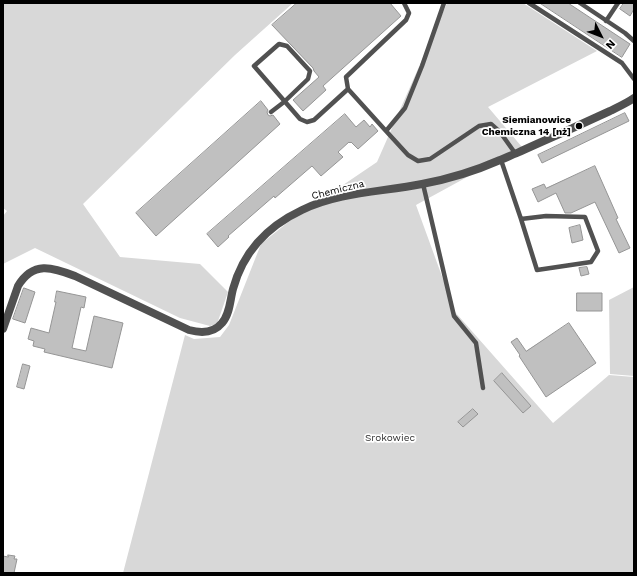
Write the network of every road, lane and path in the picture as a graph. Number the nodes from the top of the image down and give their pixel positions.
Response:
1 (404, 3) edge
2 (444, 3) edge
3 (529, 3) edge
4 (580, 3) edge
5 (618, 3) edge
6 (606, 21) junction
7 (634, 41) edge
8 (634, 79) edge
9 (348, 89) junction
10 (634, 98) edge
11 (284, 102) junction
12 (271, 112) dead end
13 (386, 131) junction
14 (515, 153) junction
15 (501, 160) junction
16 (423, 184) junction
17 (521, 219) junction
18 (3, 329) edge
19 (483, 388) dead end

1 - 9 lane
2 - 13 lane
3 - 8 lane
4 - 6 lane
5 - 6 lane
6 - 7 lane
9 - 11 lane
9 - 13 lane
10 - 14 street, Chemiczna
11 - 11 lane
11 - 12 lane
13 - 14 lane
14 - 15 street, Chemiczna
15 - 16 street, Chemiczna
15 - 17 lane
16 - 18 street, Chemiczna
16 - 19 lane
17 - 17 lane

